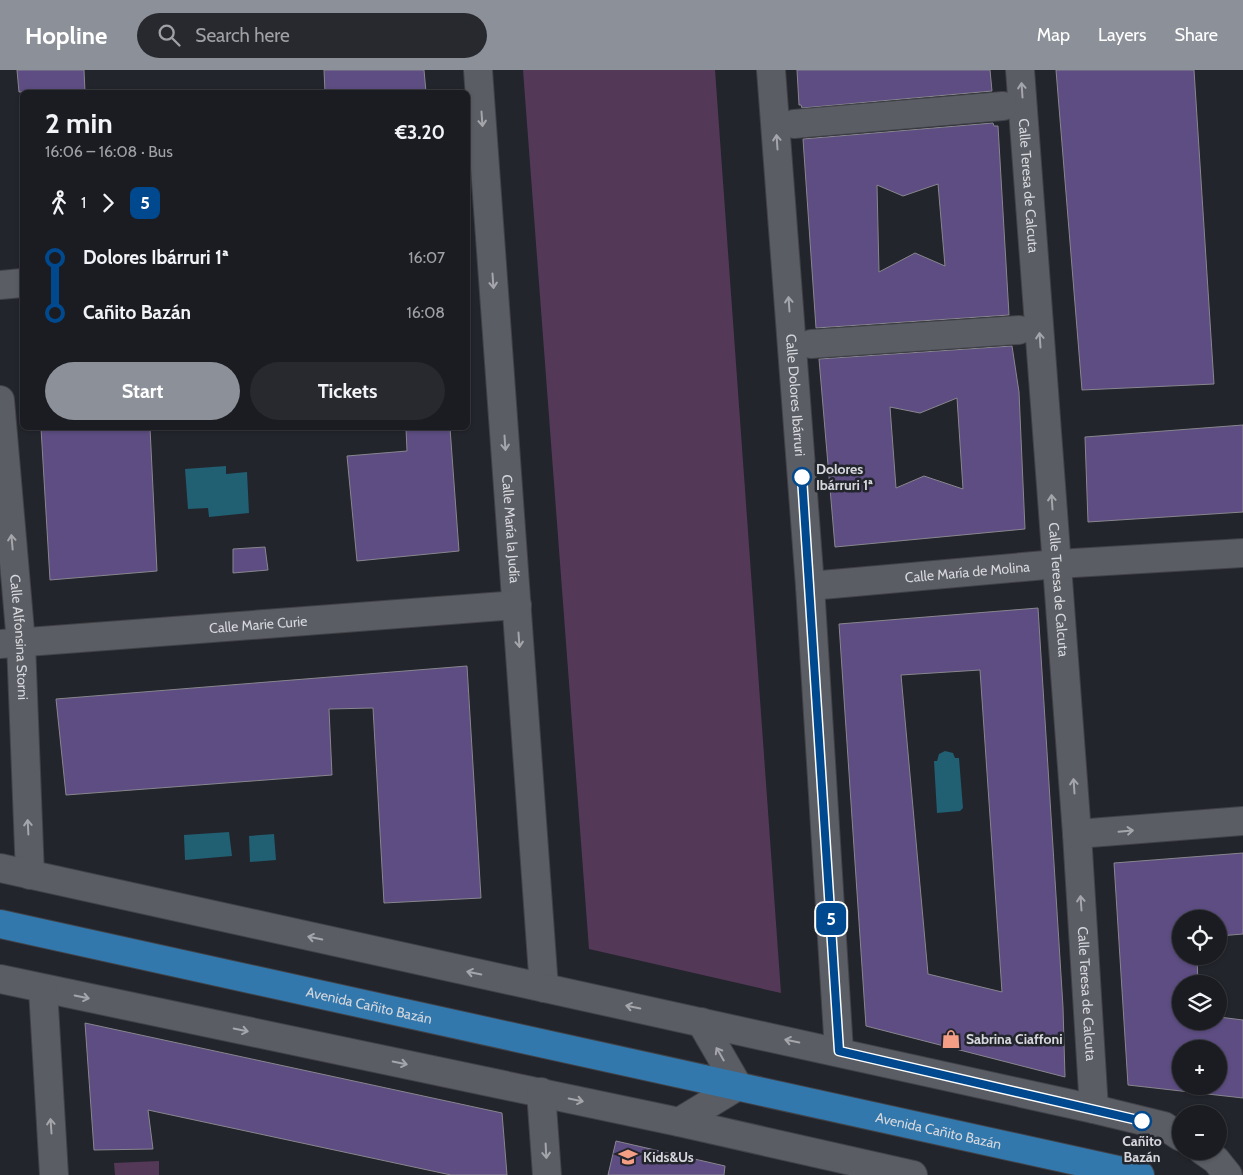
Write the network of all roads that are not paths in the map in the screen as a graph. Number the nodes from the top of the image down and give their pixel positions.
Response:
1 (478, 70) edge
2 (771, 70) edge
3 (1020, 70) edge
4 (1003, 106) dead end
5 (794, 124) dead end
6 (479, 251) edge
7 (20, 283) edge
8 (0, 285) edge
9 (1019, 330) dead end
10 (811, 344) dead end
11 (0, 400) edge
12 (1243, 554) edge
13 (1057, 564) junction
14 (810, 586) junction
15 (517, 606) junction
16 (10, 644) edge
17 (1243, 821) edge
18 (1077, 834) junction
19 (0, 868) edge
20 (30, 875) junction
21 (0, 924) edge
22 (0, 979) edge
23 (544, 988) junction
24 (43, 989) junction
25 (701, 1022) junction
26 (839, 1051) junction
27 (738, 1086) junction
28 (541, 1092) junction
29 (1094, 1109) junction
30 (679, 1122) junction
31 (1172, 1131) edge
32 (1216, 1160) edge
33 (54, 1175) edge
34 (548, 1175) edge
35 (913, 1175) edge
36 (1140, 1175) edge
37 (1228, 1175) edge

1 -> 6 street, Calle María la Judía
14 -> 2 street, Calle Dolores Ibárruri
13 -> 3 street, Calle Teresa de Calcuta
4 - 5 street
6 -> 15 street, Calle María la Judía
7 - 8 street
9 - 10 street
16 -> 11 street, Calle Alfonsina Storni
12 - 13 street, Calle María de Molina
13 - 14 street, Calle María de Molina
18 -> 13 street, Calle Teresa de Calcuta
14 - 26 street, Calle Dolores Ibárruri
15 - 16 street, Calle Marie Curie
15 -> 23 street, Calle María la Judía
20 -> 16 street, Calle Alfonsina Storni
18 -> 17 street
29 -> 18 street, Calle Teresa de Calcuta
19 - 20 street
23 -> 20 street
21 - 27 main road, Avenida Cañito Bazán
22 - 24 street
25 -> 23 street
24 -> 28 street
33 -> 24 street
26 -> 25 street
27 -> 25 street
26 - 29 street
27 - 30 street
27 - 36 main road, Avenida Cañito Bazán
28 -> 30 street
28 -> 34 street
29 - 31 street
30 - 35 street
32 - 37 street

